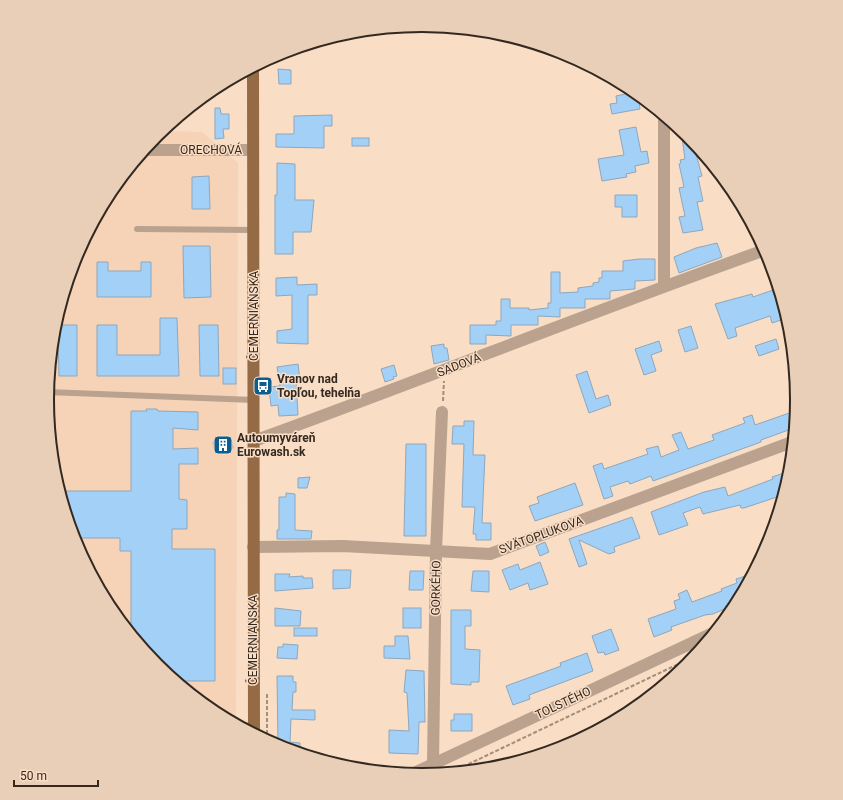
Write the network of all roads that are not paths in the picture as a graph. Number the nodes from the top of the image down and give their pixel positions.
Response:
1 (253, 73) edge
2 (664, 123) edge
3 (152, 150) edge
4 (253, 150) junction
5 (137, 229) dead end
6 (254, 230) junction
7 (758, 252) edge
8 (664, 286) junction
9 (54, 392) edge
10 (254, 400) junction
11 (442, 412) road end
12 (254, 441) junction
13 (786, 444) edge
14 (254, 547) junction
15 (436, 551) junction
16 (702, 638) edge
17 (254, 728) edge
18 (433, 764) junction
19 (425, 768) edge

1 - 4 main road, ČEMERNIANSKA
2 - 8 street
3 - 4 street, ORECHOVÁ
4 - 6 main road, ČEMERNIANSKA
5 - 6 lane
6 - 10 main road, ČEMERNIANSKA
7 - 8 street, SADOVÁ
8 - 12 street, SADOVÁ
9 - 10 lane
10 - 12 main road, ČEMERNIANSKA
11 - 15 street, GORKÉHO
12 - 14 main road, ČEMERNIANSKA
13 - 15 street, SVÄTOPLUKOVA
14 - 15 street, SVÄTOPLUKOVA
14 - 17 main road, ČEMERNIANSKA
15 - 18 street, GORKÉHO
16 - 18 street, TOLSTÉHO
18 - 19 street, TOLSTÉHO

